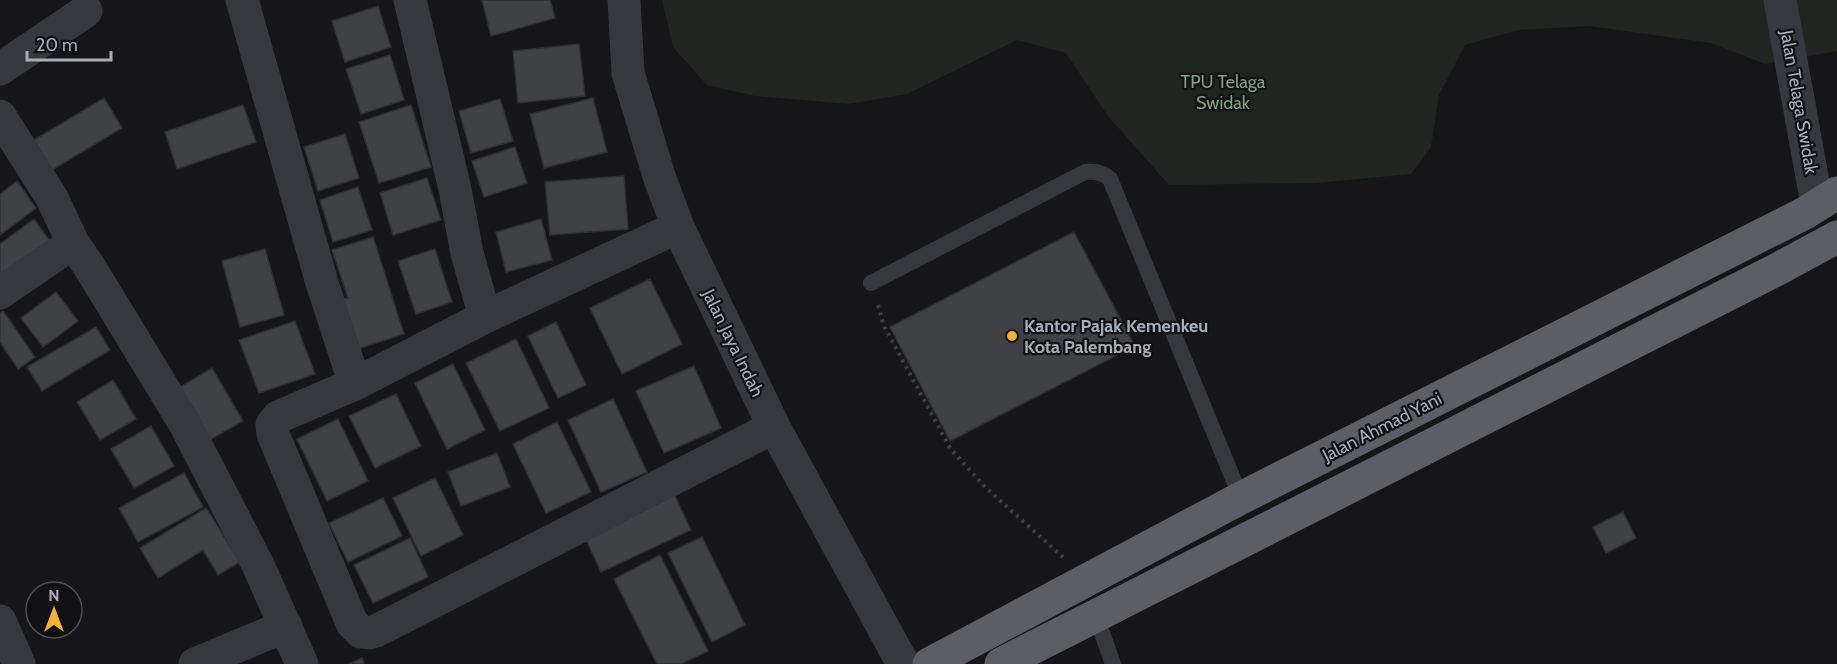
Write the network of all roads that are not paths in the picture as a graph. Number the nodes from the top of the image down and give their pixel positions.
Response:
1 (242, 0) edge
2 (624, 0) edge
3 (1780, 0) edge
4 (416, 2) edge
5 (86, 11) dead end
6 (0, 69) edge
7 (0, 116) edge
8 (1827, 199) edge
9 (678, 226) junction
10 (1833, 239) edge
11 (73, 243) junction
12 (871, 283) road end
13 (0, 293) edge
14 (485, 317) junction
15 (355, 384) junction
16 (774, 427) junction
17 (1241, 498) junction
18 (1096, 616) junction
19 (0, 621) edge
20 (286, 626) junction
21 (19, 664) edge
22 (195, 664) edge
23 (302, 664) edge
24 (903, 664) edge
25 (929, 664) edge
26 (1001, 664) edge
27 (1113, 664) edge

1 - 15 street
2 - 9 street, Jalan Jaya Indah
3 - 8 street, Jalan Telaga Swidak
4 - 14 street
5 - 6 street
7 - 11 street
8 - 10 highway
8 - 17 highway, Jalan Ahmad Yani
9 - 14 street
9 - 16 street, Jalan Jaya Indah
10 - 18 highway
11 - 13 street
11 - 20 street
12 - 17 lane
14 - 15 street
15 - 16 street
16 - 24 street, Jalan Jaya Indah
17 - 25 highway, Jalan Ahmad Yani
18 - 26 highway
18 - 27 lane
19 - 21 street
20 - 22 street
20 - 23 street

